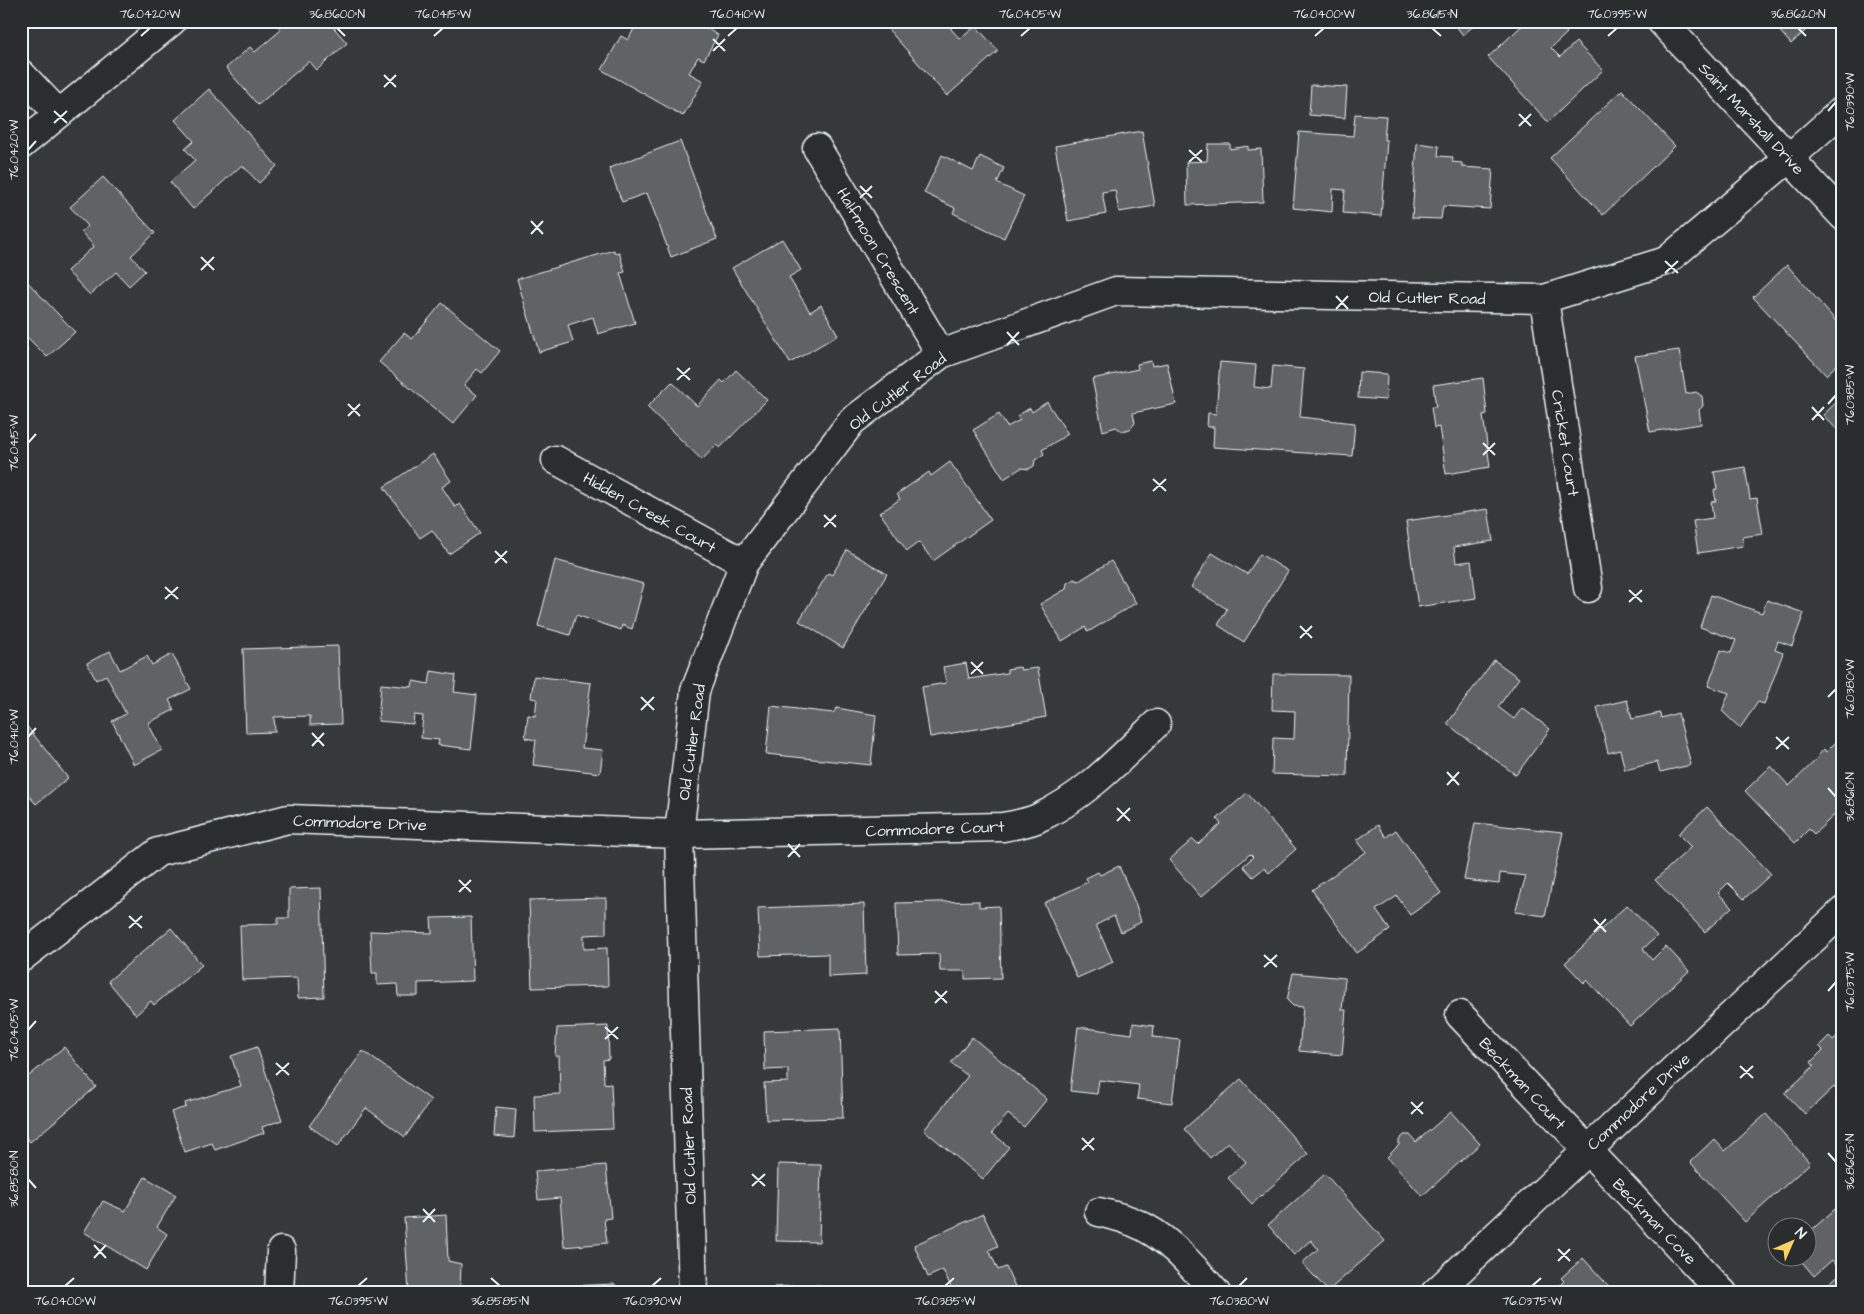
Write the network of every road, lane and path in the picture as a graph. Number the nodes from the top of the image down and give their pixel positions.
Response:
1 (172, 21) edge
2 (1661, 21) edge
3 (21, 74) edge
4 (1843, 110) edge
5 (58, 113) junction
6 (21, 145) edge
7 (817, 148) dead end
8 (1789, 158) junction
9 (1843, 216) edge
10 (1544, 299) junction
11 (942, 354) junction
12 (556, 460) dead end
13 (744, 563) junction
14 (1588, 588) dead end
15 (1156, 724) dead end
16 (679, 834) junction
17 (1843, 910) edge
18 (21, 958) edge
19 (1460, 1016) dead end
20 (1587, 1150) junction
21 (1099, 1212) dead end
22 (281, 1251) dead end
23 (279, 1293) edge
24 (693, 1293) edge
25 (1216, 1293) edge
26 (1435, 1293) edge
27 (1723, 1293) edge

1 - 5 street
2 - 8 street, Saint Marshall Drive
3 - 5 street
4 - 8 street, Old Cutler Road
5 - 6 street
7 - 11 street, Halfmoon Crescent
8 - 9 street, Saint Marshall Drive
8 - 10 street, Old Cutler Road
10 - 11 street, Old Cutler Road
10 - 14 street, Cricket Court
11 - 13 street, Old Cutler Road
12 - 13 street, Hidden Creek Court
13 - 16 street, Old Cutler Road
15 - 16 street, Commodore Court
16 - 18 street, Commodore Drive
16 - 24 street, Old Cutler Road
17 - 20 street, Commodore Drive
19 - 20 street, Beckman Court
20 - 26 street, Commodore Drive
20 - 27 street, Beckman Cove
21 - 25 street
22 - 23 street

